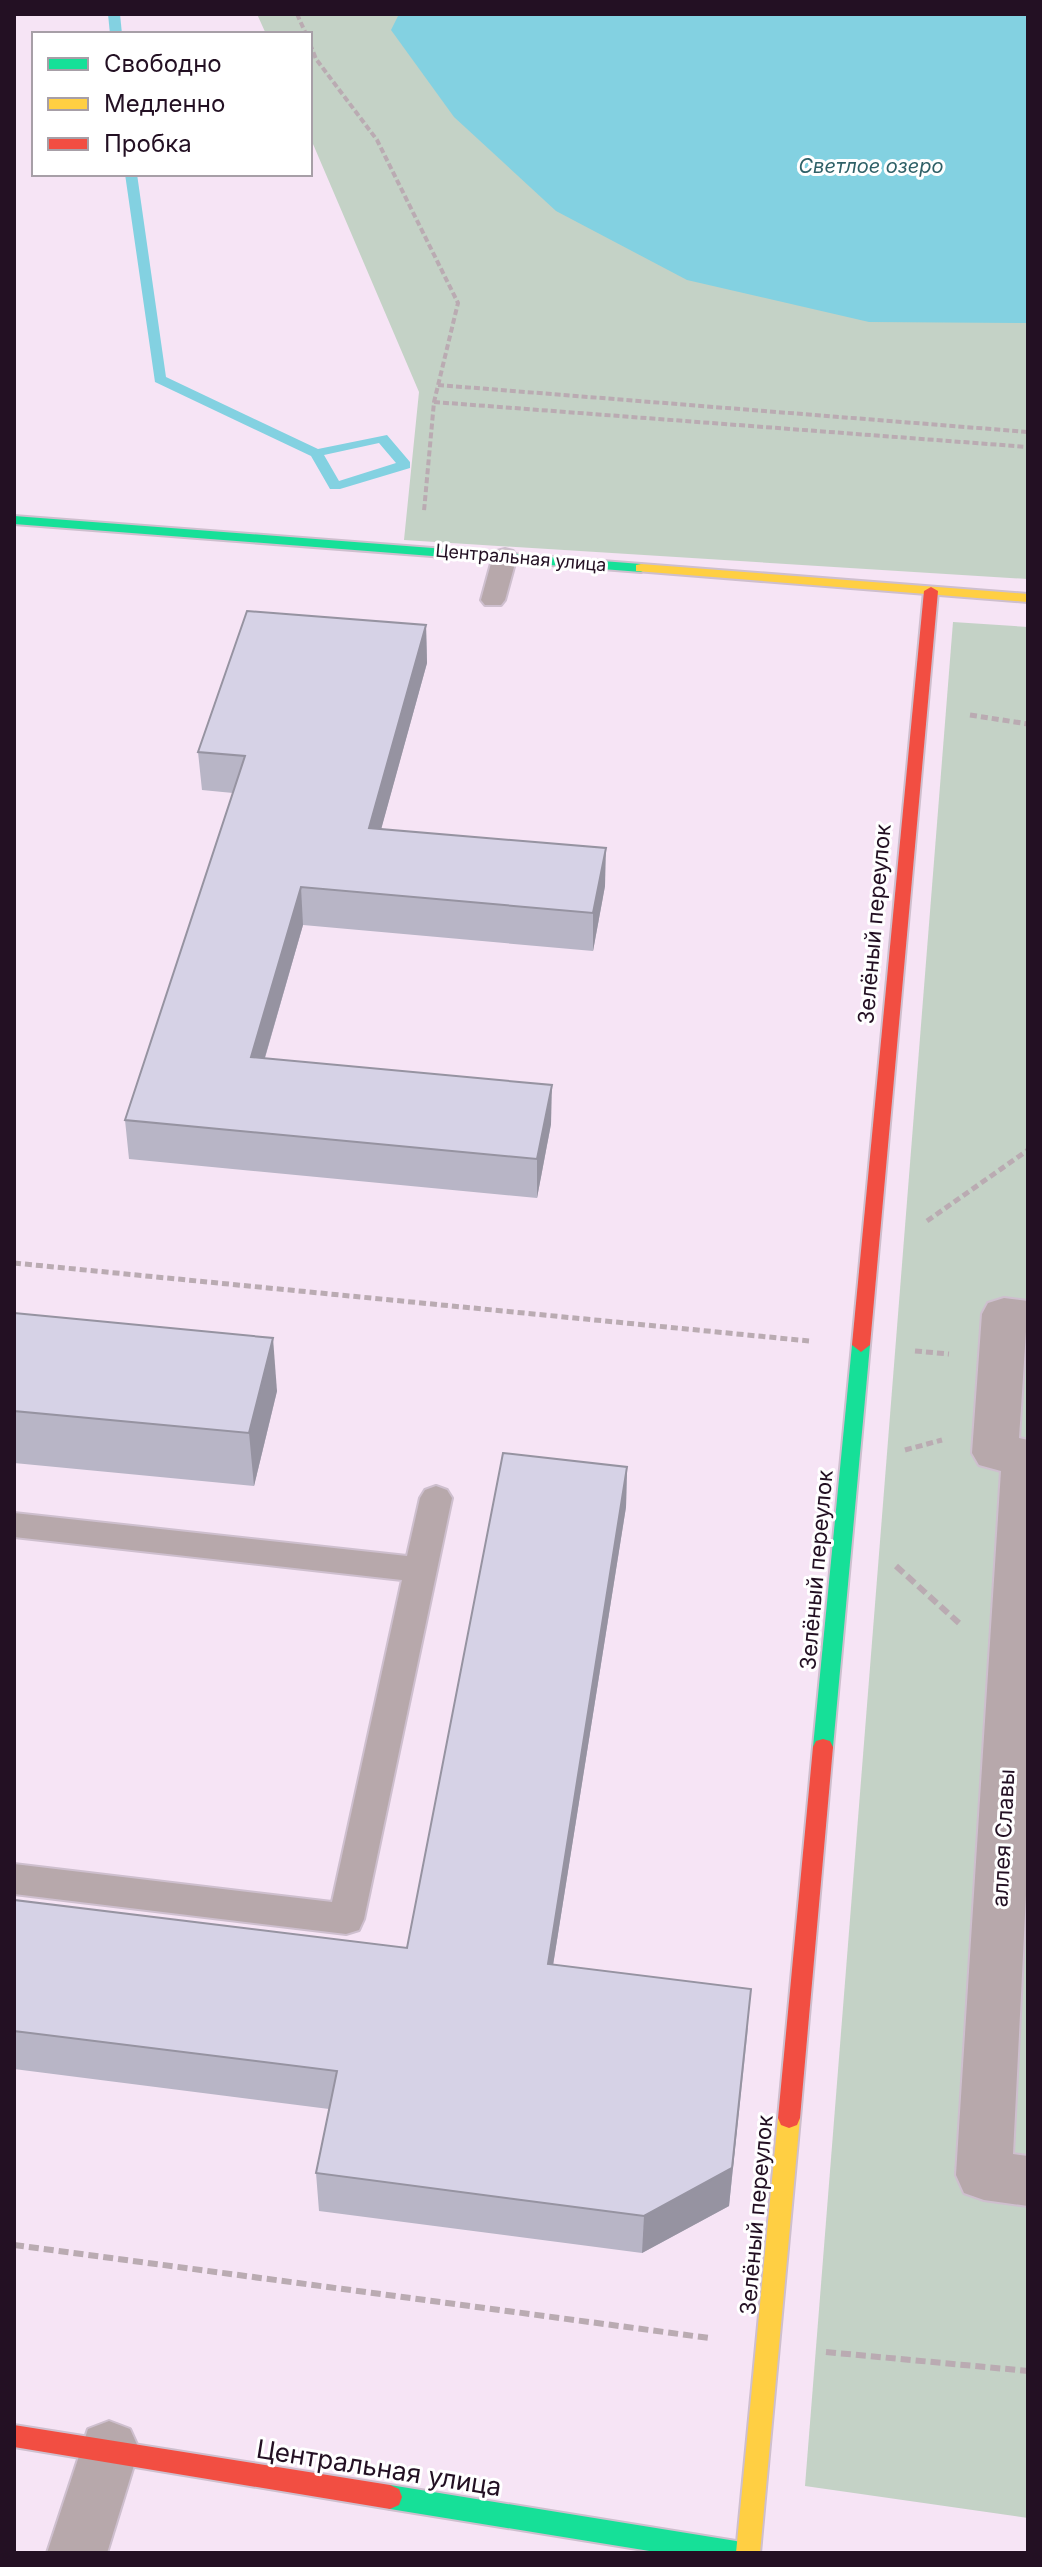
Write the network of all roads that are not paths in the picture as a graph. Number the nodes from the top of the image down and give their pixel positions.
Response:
1 (14, 520) edge
2 (505, 556) junction
3 (931, 591) junction
4 (1028, 598) edge
5 (493, 600) dead end
6 (1028, 1317) edge
7 (1016, 1446) edge
8 (436, 1498) dead end
9 (14, 1525) edge
10 (420, 1570) junction
11 (14, 1879) edge
12 (1028, 2181) edge
13 (14, 2436) edge
14 (109, 2449) junction
15 (77, 2553) edge
16 (736, 2553) edge
17 (748, 2553) edge

1 - 2 street, Центральная улица
2 - 3 street, Центральная улица
2 - 5 lane
3 - 4 street, Центральная улица
3 - 17 street, Зелёный переулок
6 - 7 street, аллея Славы
7 - 12 street, аллея Славы
8 - 10 lane
9 - 10 lane
10 - 11 lane
13 - 14 street, Центральная улица
14 - 15 street
14 - 16 street, Центральная улица

